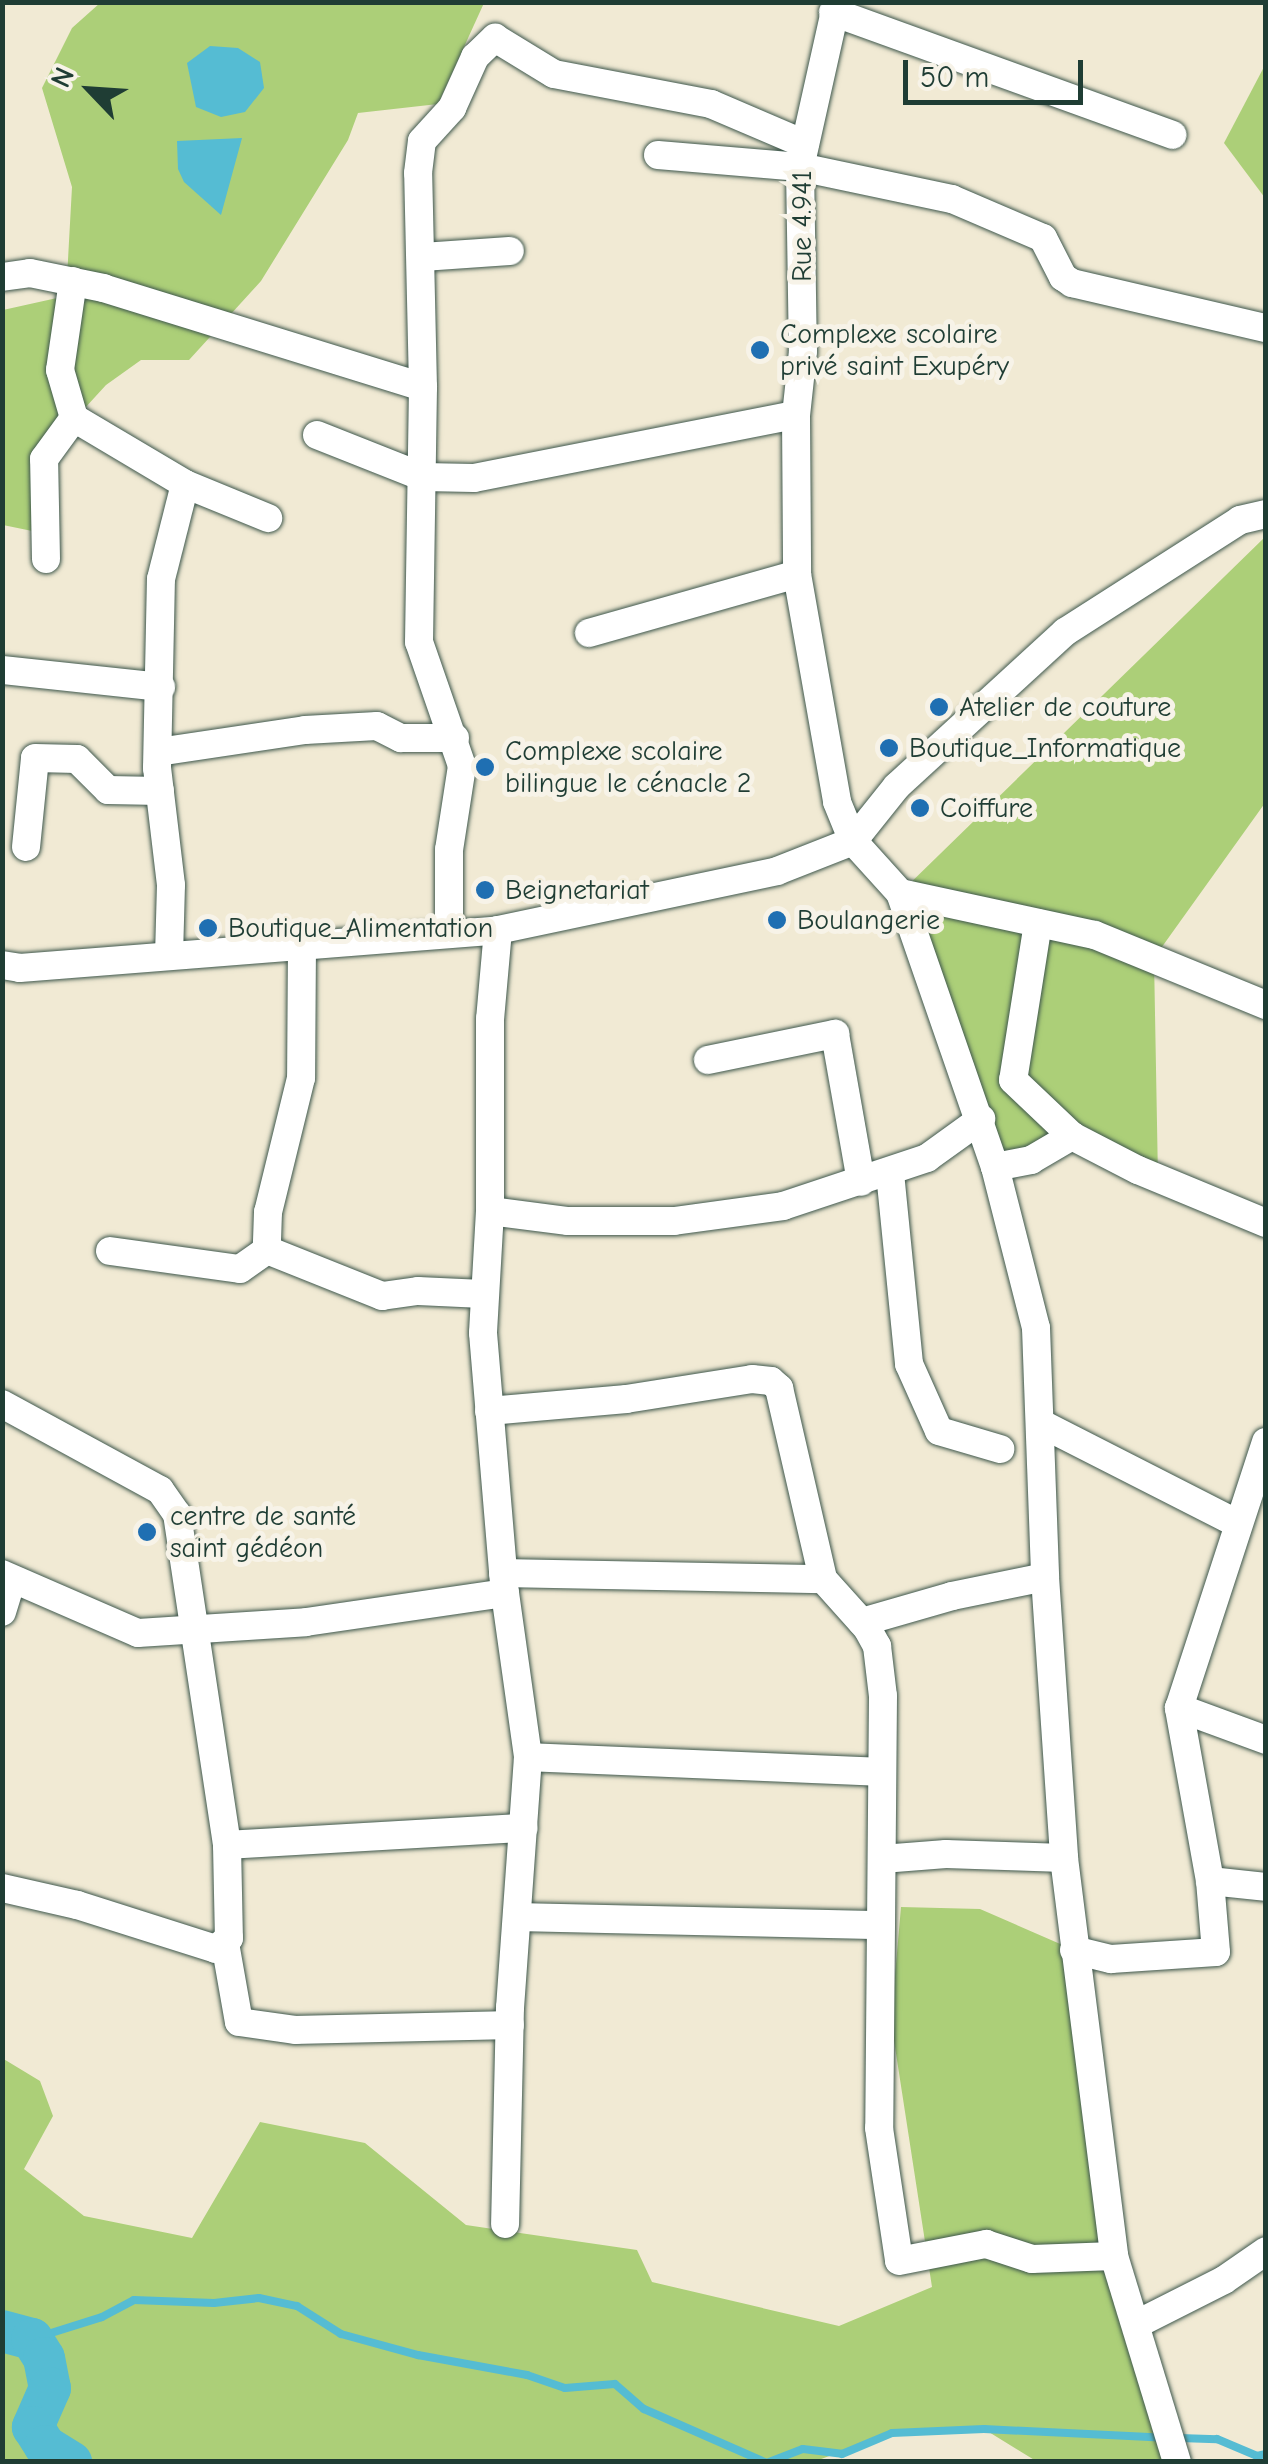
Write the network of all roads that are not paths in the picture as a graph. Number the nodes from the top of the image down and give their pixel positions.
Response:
1 (835, 7) edge
2 (1172, 136) dead end
3 (658, 155) dead end
4 (802, 156) junction
5 (510, 251) dead end
6 (422, 258) junction
7 (2, 276) edge
8 (73, 282) junction
9 (1266, 328) edge
10 (423, 386) junction
11 (796, 415) junction
12 (74, 418) junction
13 (317, 435) dead end
14 (423, 477) junction
15 (185, 484) junction
16 (1266, 514) edge
17 (268, 518) dead end
18 (46, 559) dead end
19 (798, 574) junction
20 (589, 633) dead end
21 (2, 670) edge
22 (161, 687) junction
23 (455, 738) junction
24 (158, 752) junction
25 (160, 791) junction
26 (853, 841) junction
27 (26, 847) dead end
28 (900, 893) junction
29 (1038, 923) junction
30 (498, 930) junction
31 (449, 934) junction
32 (302, 945) junction
33 (169, 956) junction
34 (2, 965) edge
35 (1266, 1005) edge
36 (708, 1060) dead end
37 (981, 1119) junction
38 (1072, 1136) junction
39 (995, 1167) junction
40 (890, 1173) junction
41 (861, 1182) junction
42 (490, 1210) junction
43 (1266, 1223) edge
44 (268, 1250) junction
45 (110, 1251) dead end
46 (483, 1294) junction
47 (2, 1404) edge
48 (489, 1411) junction
49 (1040, 1423) junction
50 (1266, 1442) edge
51 (1000, 1449) dead end
52 (1236, 1523) junction
53 (7, 1576) edge
54 (1045, 1577) junction
55 (823, 1578) junction
56 (504, 1583) junction
57 (2, 1612) edge
58 (862, 1622) junction
59 (193, 1629) junction
60 (1179, 1708) junction
61 (1266, 1740) edge
62 (528, 1757) junction
63 (882, 1772) junction
64 (524, 1828) junction
65 (227, 1845) junction
66 (1064, 1858) junction
67 (882, 1860) junction
68 (1210, 1882) junction
69 (1266, 1887) edge
70 (2, 1888) edge
71 (519, 1917) junction
72 (881, 1925) junction
73 (226, 1943) junction
74 (1074, 1950) junction
75 (510, 2026) junction
76 (504, 2224) dead end
77 (1266, 2251) edge
78 (1114, 2256) junction
79 (1137, 2324) junction
80 (1177, 2462) edge

1 - 2 street
1 - 4 street, Rue 4.941
3 - 4 street
4 - 6 street
4 - 9 street
4 - 11 street, Rue 4.941
5 - 6 street
6 - 10 street
7 - 8 street
8 - 10 street
8 - 12 street
10 - 14 street
11 - 14 street
11 - 19 street, Rue 4.941
12 - 15 street
12 - 18 street
13 - 14 street
14 - 23 street
15 - 17 street
15 - 22 street
16 - 26 street
19 - 20 street
19 - 26 street, Rue 4.941
21 - 22 street
22 - 24 street
23 - 24 street
23 - 31 street
24 - 25 street
25 - 27 street
25 - 33 street
26 - 28 street
26 - 30 street
28 - 29 street
28 - 37 street
29 - 35 street
29 - 38 street
30 - 31 street
30 - 42 street
31 - 32 street
32 - 33 street
32 - 44 street
33 - 34 street
36 - 41 street
37 - 39 street
37 - 40 street
38 - 39 street
38 - 43 street
39 - 49 street
40 - 41 street
40 - 51 street
41 - 42 street
42 - 46 street
44 - 45 street
44 - 46 street
46 - 48 street
47 - 59 street
48 - 55 street
48 - 56 street
49 - 52 street
49 - 54 street
50 - 52 street
52 - 60 street
53 - 57 street
53 - 59 street
54 - 58 street
54 - 66 street
55 - 56 street
55 - 58 street
56 - 59 street
56 - 62 street
58 - 63 street
59 - 65 street
60 - 61 street
60 - 68 street
62 - 63 street
62 - 64 street
63 - 67 street
64 - 65 street
64 - 71 street
65 - 73 street
66 - 67 street
66 - 74 street
67 - 72 street
68 - 69 street
68 - 74 street
70 - 73 street
71 - 72 street
71 - 75 street
72 - 78 street
73 - 75 street
74 - 78 street
75 - 76 street
77 - 79 street
78 - 79 street
79 - 80 street

